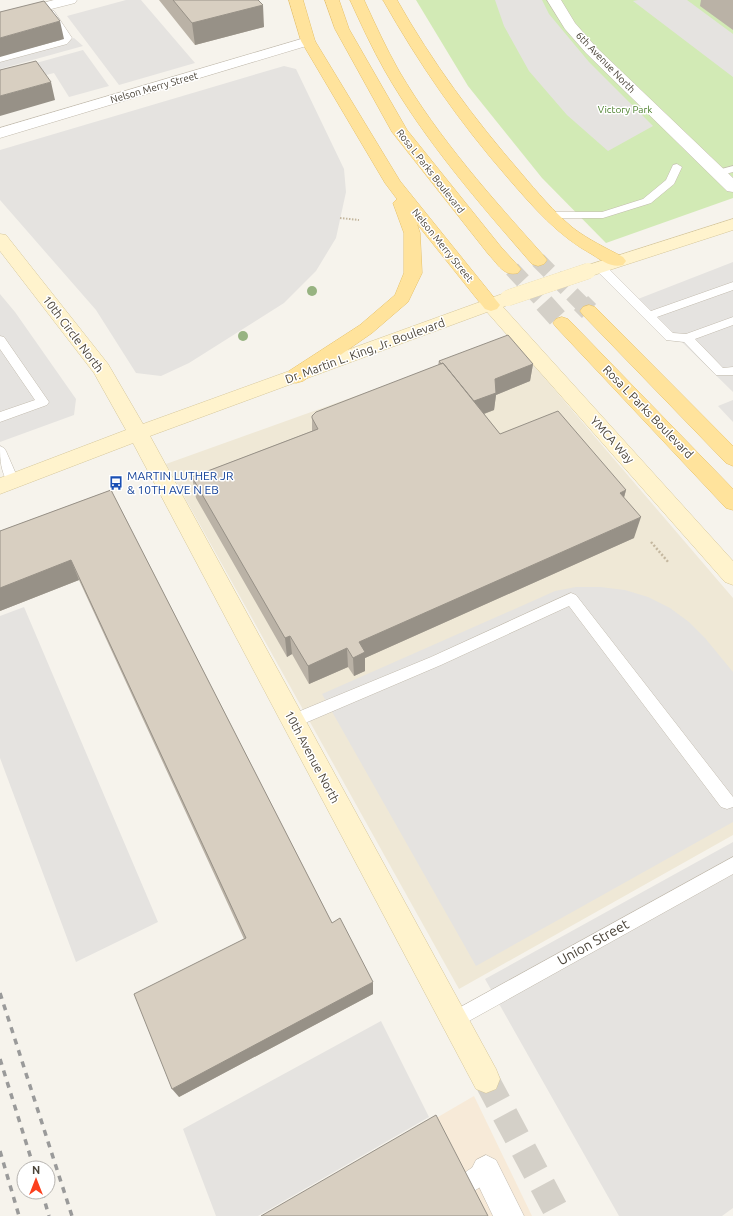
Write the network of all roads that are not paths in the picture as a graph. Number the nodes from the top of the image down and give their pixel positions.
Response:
1 (70, 0) edge
2 (296, 0) edge
3 (332, 0) edge
4 (357, 0) edge
5 (390, 0) edge
6 (554, 0) edge
7 (47, 6) junction
8 (0, 18) edge
9 (308, 41) junction
10 (0, 59) edge
11 (0, 132) edge
12 (677, 167) dead end
13 (733, 168) edge
14 (718, 173) junction
15 (393, 183) junction
16 (733, 187) edge
17 (551, 215) junction
18 (733, 224) edge
19 (0, 239) edge
20 (538, 260) tunnel mouth
21 (617, 261) junction
22 (512, 269) tunnel mouth
23 (594, 269) junction
24 (733, 286) edge
25 (499, 301) junction
26 (589, 311) tunnel mouth
27 (649, 316) junction
28 (733, 321) edge
29 (562, 323) tunnel mouth
30 (687, 338) junction
31 (0, 340) edge
32 (733, 372) edge
33 (296, 376) junction
34 (0, 417) edge
35 (138, 433) junction
36 (0, 451) edge
37 (733, 458) edge
38 (7, 484) edge
39 (733, 502) edge
40 (733, 576) edge
41 (293, 721) junction
42 (727, 802) dead end
43 (733, 865) edge
44 (454, 1020) junction
45 (486, 1080) tunnel mouth
46 (475, 1178) dead end
47 (509, 1216) edge

1 - 7 street
2 - 9 main road, Nelson Merry Street
3 - 22 main road, Rosa L Parks Boulevard
4 - 20 main road, Rosa L Parks Boulevard
5 - 17 main road
6 - 14 street, 6th Avenue North
7 - 8 street
7 - 10 lane
9 - 11 street, Nelson Merry Street
9 - 15 main road, Nelson Merry Street
12 - 17 lane
13 - 14 lane
14 - 16 street, 6th Avenue North
15 - 25 main road, Nelson Merry Street
15 - 33 main road
17 - 21 main road
18 - 21 street, Dr. Martin L. King, Jr. Boulevard
19 - 35 street, 10th Circle North
21 - 23 street, Dr. Martin L. King, Jr. Boulevard
23 - 25 street, Dr. Martin L. King, Jr. Boulevard, bridge
23 - 27 lane
24 - 27 lane
25 - 33 street, Dr. Martin L. King, Jr. Boulevard
25 - 40 street, YMCA Way
26 - 37 main road
27 - 30 lane
28 - 30 lane
29 - 39 main road, Rosa L Parks Boulevard
30 - 32 lane
31 - 34 lane
33 - 35 street, Dr. Martin L. King, Jr. Boulevard
35 - 38 street, Dr. Martin L. King, Jr. Boulevard
35 - 41 street, 10th Avenue North
36 - 38 lane
41 - 42 lane
41 - 44 street, 10th Avenue North
43 - 44 lane, Union Street
44 - 45 street, 10th Avenue North
46 - 47 street

